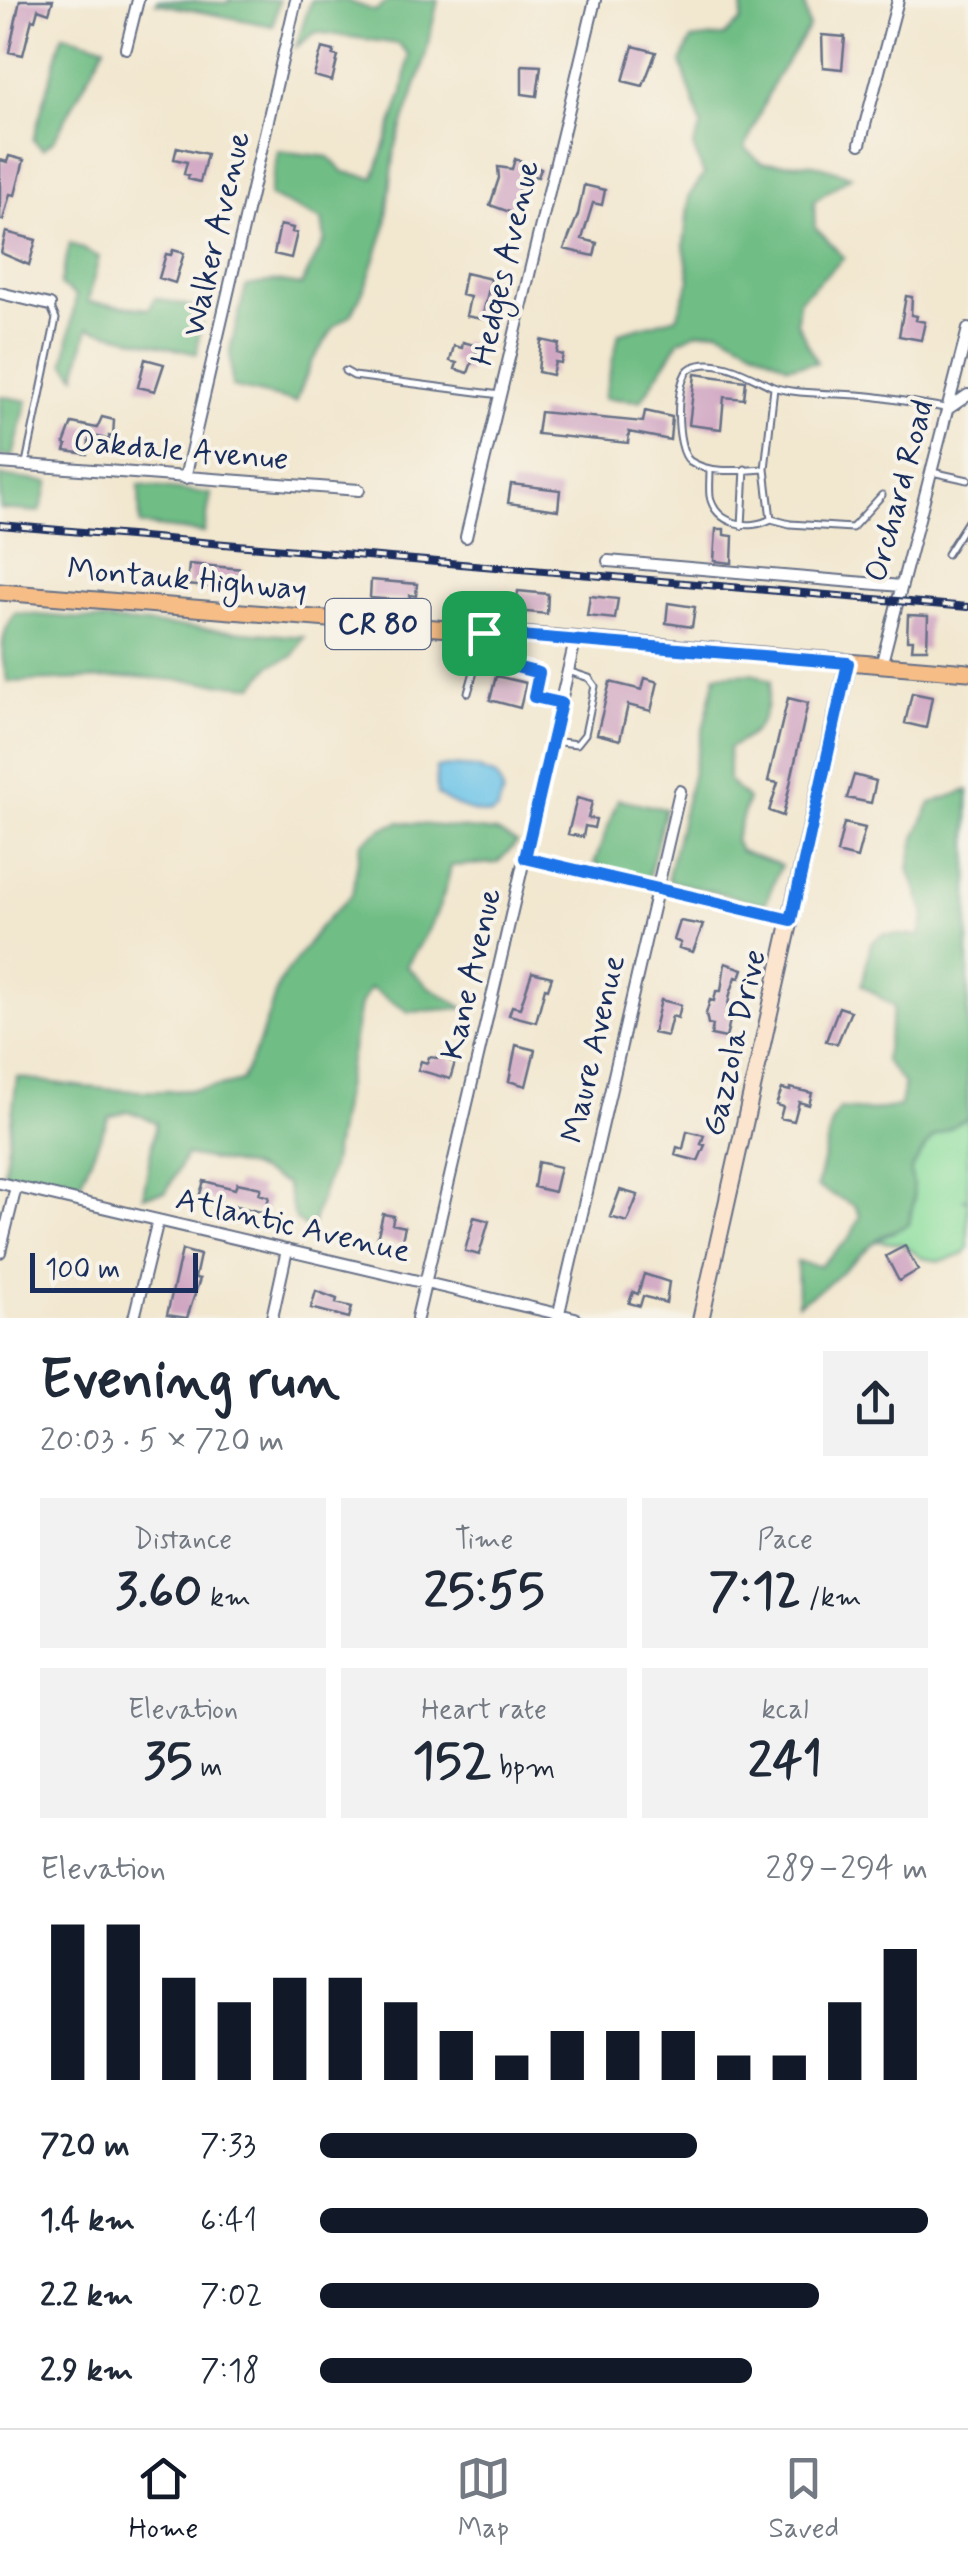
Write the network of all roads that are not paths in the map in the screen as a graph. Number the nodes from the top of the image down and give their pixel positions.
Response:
1 (138, 0) edge
2 (296, 0) edge
3 (594, 0) edge
4 (898, 0) edge
5 (126, 48) dead end
6 (860, 144) dead end
7 (0, 293) edge
8 (50, 305) joint
9 (968, 328) edge
10 (344, 370) dead end
11 (774, 388) junction
12 (968, 395) edge
13 (500, 396) junction
14 (948, 408) junction
15 (0, 462) edge
16 (26, 464) junction
17 (764, 469) junction
18 (710, 470) junction
19 (745, 470) junction
20 (932, 472) junction
21 (185, 478) junction
22 (968, 480) edge
23 (359, 490) dead end
24 (882, 495) dead end
25 (771, 519) junction
26 (968, 521) edge
27 (742, 526) junction
28 (466, 537) dead end
29 (947, 554) dead end
30 (608, 561) dead end
31 (900, 586) junction
32 (0, 592) edge
33 (484, 633) junction
34 (575, 641) junction
35 (478, 657) junction
36 (848, 663) junction
37 (881, 666) junction
38 (568, 671) junction
39 (968, 672) edge
40 (468, 693) dead end
41 (561, 703) junction
42 (552, 741) junction
43 (680, 790) dead end
44 (525, 858) junction
45 (656, 890) junction
46 (791, 920) junction
47 (0, 1183) edge
48 (16, 1186) junction
49 (158, 1220) junction
50 (288, 1250) junction
51 (0, 1252) edge
52 (426, 1283) junction
53 (558, 1316) edge
54 (134, 1318) edge
55 (272, 1318) edge
56 (417, 1318) edge
57 (575, 1318) edge
58 (701, 1318) edge

1 - 5 street
2 - 21 street, Walker Avenue
3 - 13 street, Hedges Avenue
4 - 6 street
7 - 8 street
8 - 16 lane
9 - 14 street, Orchard Road
10 - 13 lane
11 - 14 lane
11 - 17 lane
11 - 18 lane
12 - 14 street
13 - 28 street, Hedges Avenue
14 - 20 street, Orchard Road
15 - 16 street, Oakdale Avenue
16 - 21 street, Oakdale Avenue
17 - 19 lane
17 - 25 lane
18 - 19 lane
18 - 27 lane
19 - 27 lane
20 - 22 lane
20 - 31 street, Orchard Road
21 - 23 street, Oakdale Avenue
24 - 25 lane
25 - 27 lane
26 - 29 lane
30 - 31 street
31 - 37 street, Orchard Road
32 - 33 main road, Montauk Highway / CR 80
33 - 34 main road, Montauk Highway / CR 80
33 - 35 lane
34 - 36 main road, Montauk Highway / CR 80
34 - 38 street, Kane Avenue
35 - 40 lane
35 - 41 lane
36 - 37 main road, Montauk Highway / CR 80
36 - 46 street, Gazzola Drive
37 - 39 main road, Montauk Highway / CR 80
38 - 41 street, Kane Avenue
38 - 42 lane
41 - 42 street, Kane Avenue
42 - 44 street, Kane Avenue
43 - 45 street, Maure Avenue
44 - 45 street
44 - 52 street, Kane Avenue
45 - 46 street
45 - 53 street, Maure Avenue
46 - 58 street, Gazzola Drive
47 - 48 street, Atlantic Avenue
48 - 49 street, Atlantic Avenue
48 - 51 street
49 - 50 street, Atlantic Avenue
49 - 54 street
50 - 52 street, Atlantic Avenue
50 - 55 street
52 - 53 street, Atlantic Avenue
52 - 56 street, Kane Avenue
53 - 57 street, Atlantic Avenue

